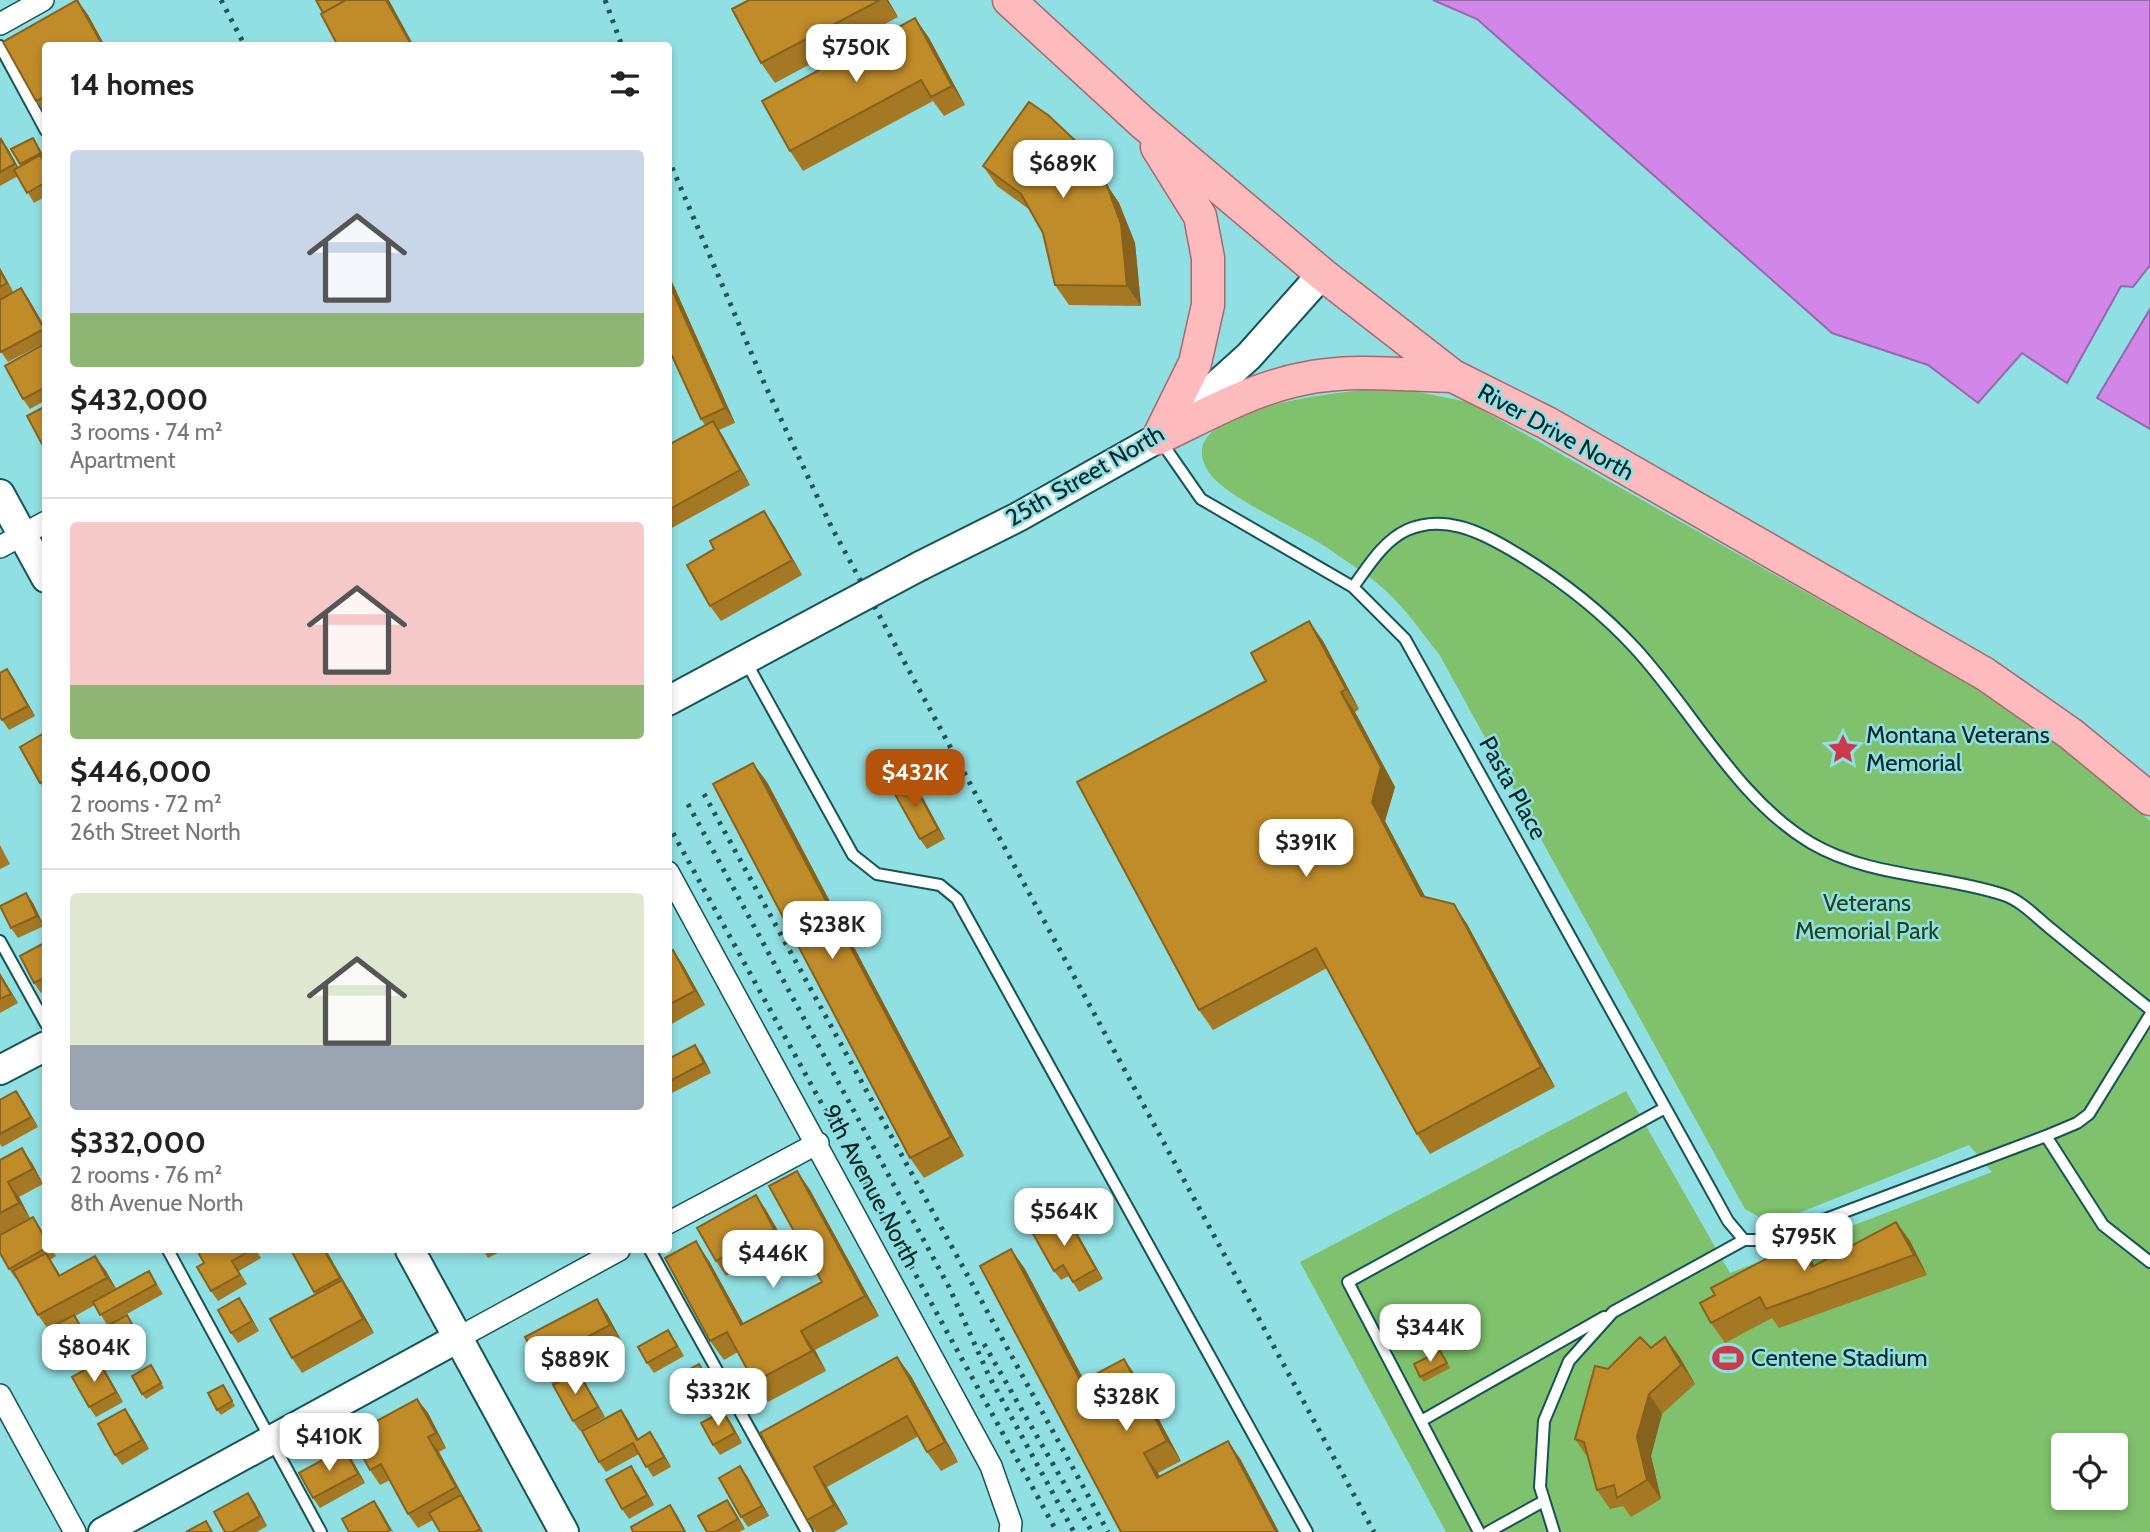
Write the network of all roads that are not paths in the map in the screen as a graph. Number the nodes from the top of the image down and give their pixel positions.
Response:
1 (43, 0) edge
2 (1009, 0) edge
3 (0, 24) edge
4 (0, 46) edge
5 (1143, 123) junction
6 (42, 124) edge
7 (1322, 274) junction
8 (1453, 376) junction
9 (1158, 438) junction
10 (0, 494) edge
11 (23, 535) edge
12 (42, 571) edge
13 (1353, 587) junction
14 (745, 660) junction
15 (672, 699) edge
16 (2150, 799) edge
17 (672, 879) edge
18 (0, 941) edge
19 (2150, 1009) edge
20 (2150, 1015) edge
21 (42, 1017) edge
22 (42, 1048) edge
23 (0, 1070) edge
24 (1665, 1108) junction
25 (2046, 1136) junction
26 (818, 1143) junction
27 (672, 1221) edge
28 (1744, 1240) junction
29 (170, 1253) edge
30 (412, 1253) edge
31 (614, 1253) edge
32 (652, 1253) edge
33 (2150, 1262) edge
34 (1613, 1312) junction
35 (458, 1338) junction
36 (0, 1395) edge
37 (1421, 1421) junction
38 (272, 1441) junction
39 (1544, 1501) junction
40 (75, 1532) edge
41 (103, 1532) edge
42 (321, 1532) edge
43 (564, 1532) edge
44 (807, 1532) edge
45 (1010, 1532) edge
46 (1307, 1532) edge
47 (1479, 1532) edge
48 (1488, 1532) edge
49 (1553, 1532) edge

1 - 3 street
2 - 5 main road, River Drive North
4 - 6 lane
5 - 7 main road, River Drive North
5 - 9 main road
7 - 8 main road, River Drive North
7 - 9 street, 25th Street North
8 - 9 main road
8 - 16 main road, River Drive North
9 - 13 lane, Pasta Place
9 - 14 street, 25th Street North, bridge
10 - 11 street
11 - 12 street
13 - 19 lane
13 - 24 lane, Pasta Place
14 - 15 street
14 - 46 lane
17 - 26 street, 9th Avenue North
18 - 21 lane
20 - 25 lane
22 - 23 street
24 - 28 lane, Pasta Place
24 - 37 lane
25 - 28 lane
25 - 33 lane
26 - 27 street
26 - 45 street, 9th Avenue North
28 - 34 lane
29 - 38 lane
30 - 35 street
31 - 35 street
32 - 44 lane
34 - 37 lane
34 - 39 lane
35 - 38 street
35 - 43 street
36 - 40 street
37 - 47 lane
38 - 41 street
38 - 42 lane
39 - 48 lane
39 - 49 lane

